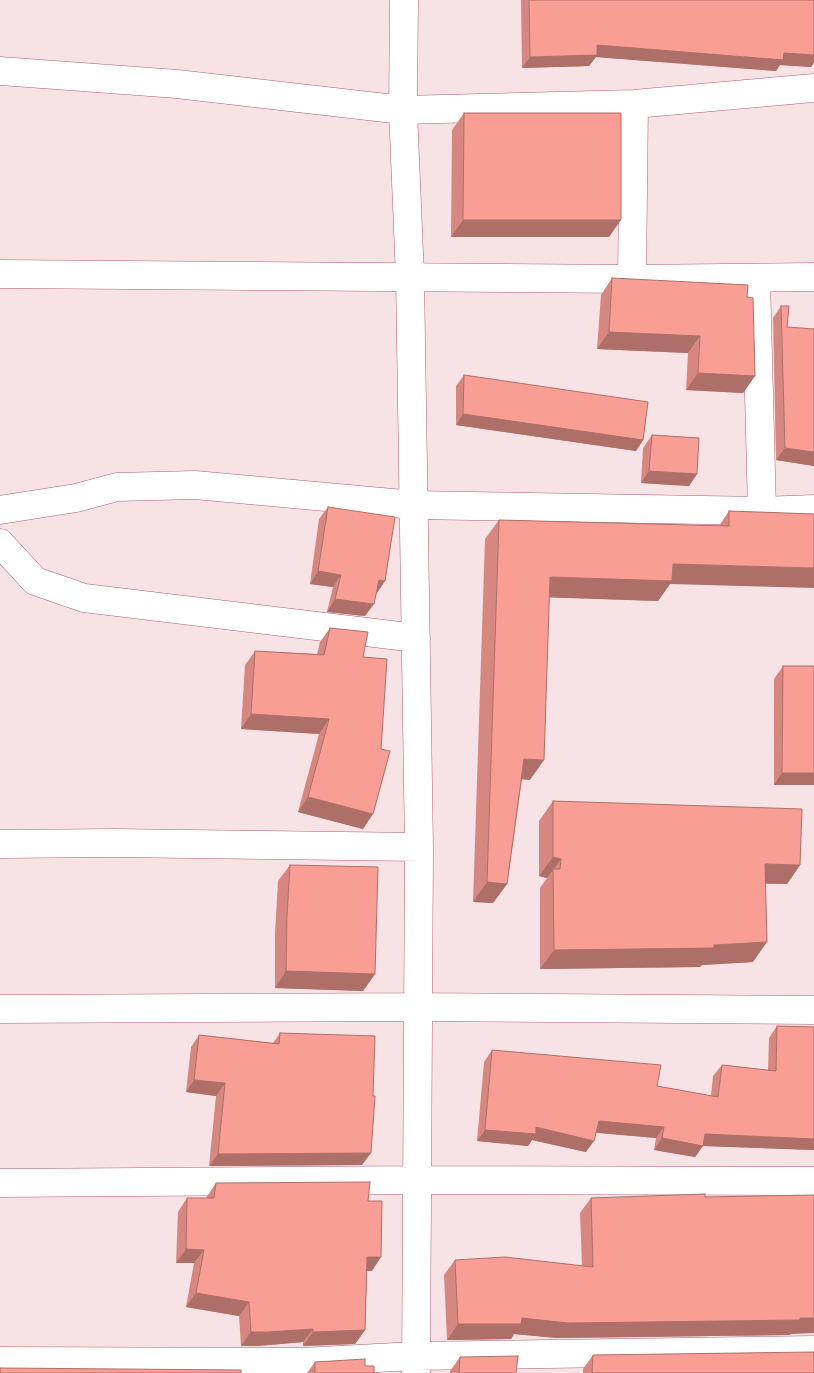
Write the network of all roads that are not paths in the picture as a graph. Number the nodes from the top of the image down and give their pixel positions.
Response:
1 (404, 0) edge
2 (0, 71) edge
3 (814, 88) edge
4 (634, 104) junction
5 (403, 110) junction
6 (0, 274) edge
7 (410, 278) junction
8 (756, 278) junction
9 (814, 278) edge
10 (632, 279) junction
11 (414, 505) junction
12 (814, 509) edge
13 (0, 510) edge
14 (762, 511) junction
15 (0, 544) edge
16 (416, 638) junction
17 (0, 844) edge
18 (418, 847) junction
19 (417, 1007) junction
20 (0, 1009) edge
21 (814, 1010) edge
22 (418, 1180) junction
23 (814, 1181) edge
24 (0, 1183) edge
25 (814, 1350) edge
26 (0, 1361) edge
27 (415, 1364) edge

1 - 5 street
2 - 5 street
3 - 4 street
4 - 5 street
4 - 10 street
5 - 7 street
6 - 7 street
7 - 10 street
7 - 11 street
8 - 9 street
8 - 10 street
8 - 14 street
11 - 13 street
11 - 14 street
11 - 16 street
12 - 14 street
15 - 16 street
16 - 18 street
17 - 18 street
18 - 19 street
19 - 20 street
19 - 21 street
19 - 22 street
22 - 23 street
22 - 24 street
22 - 27 street
25 - 27 street
26 - 27 street

